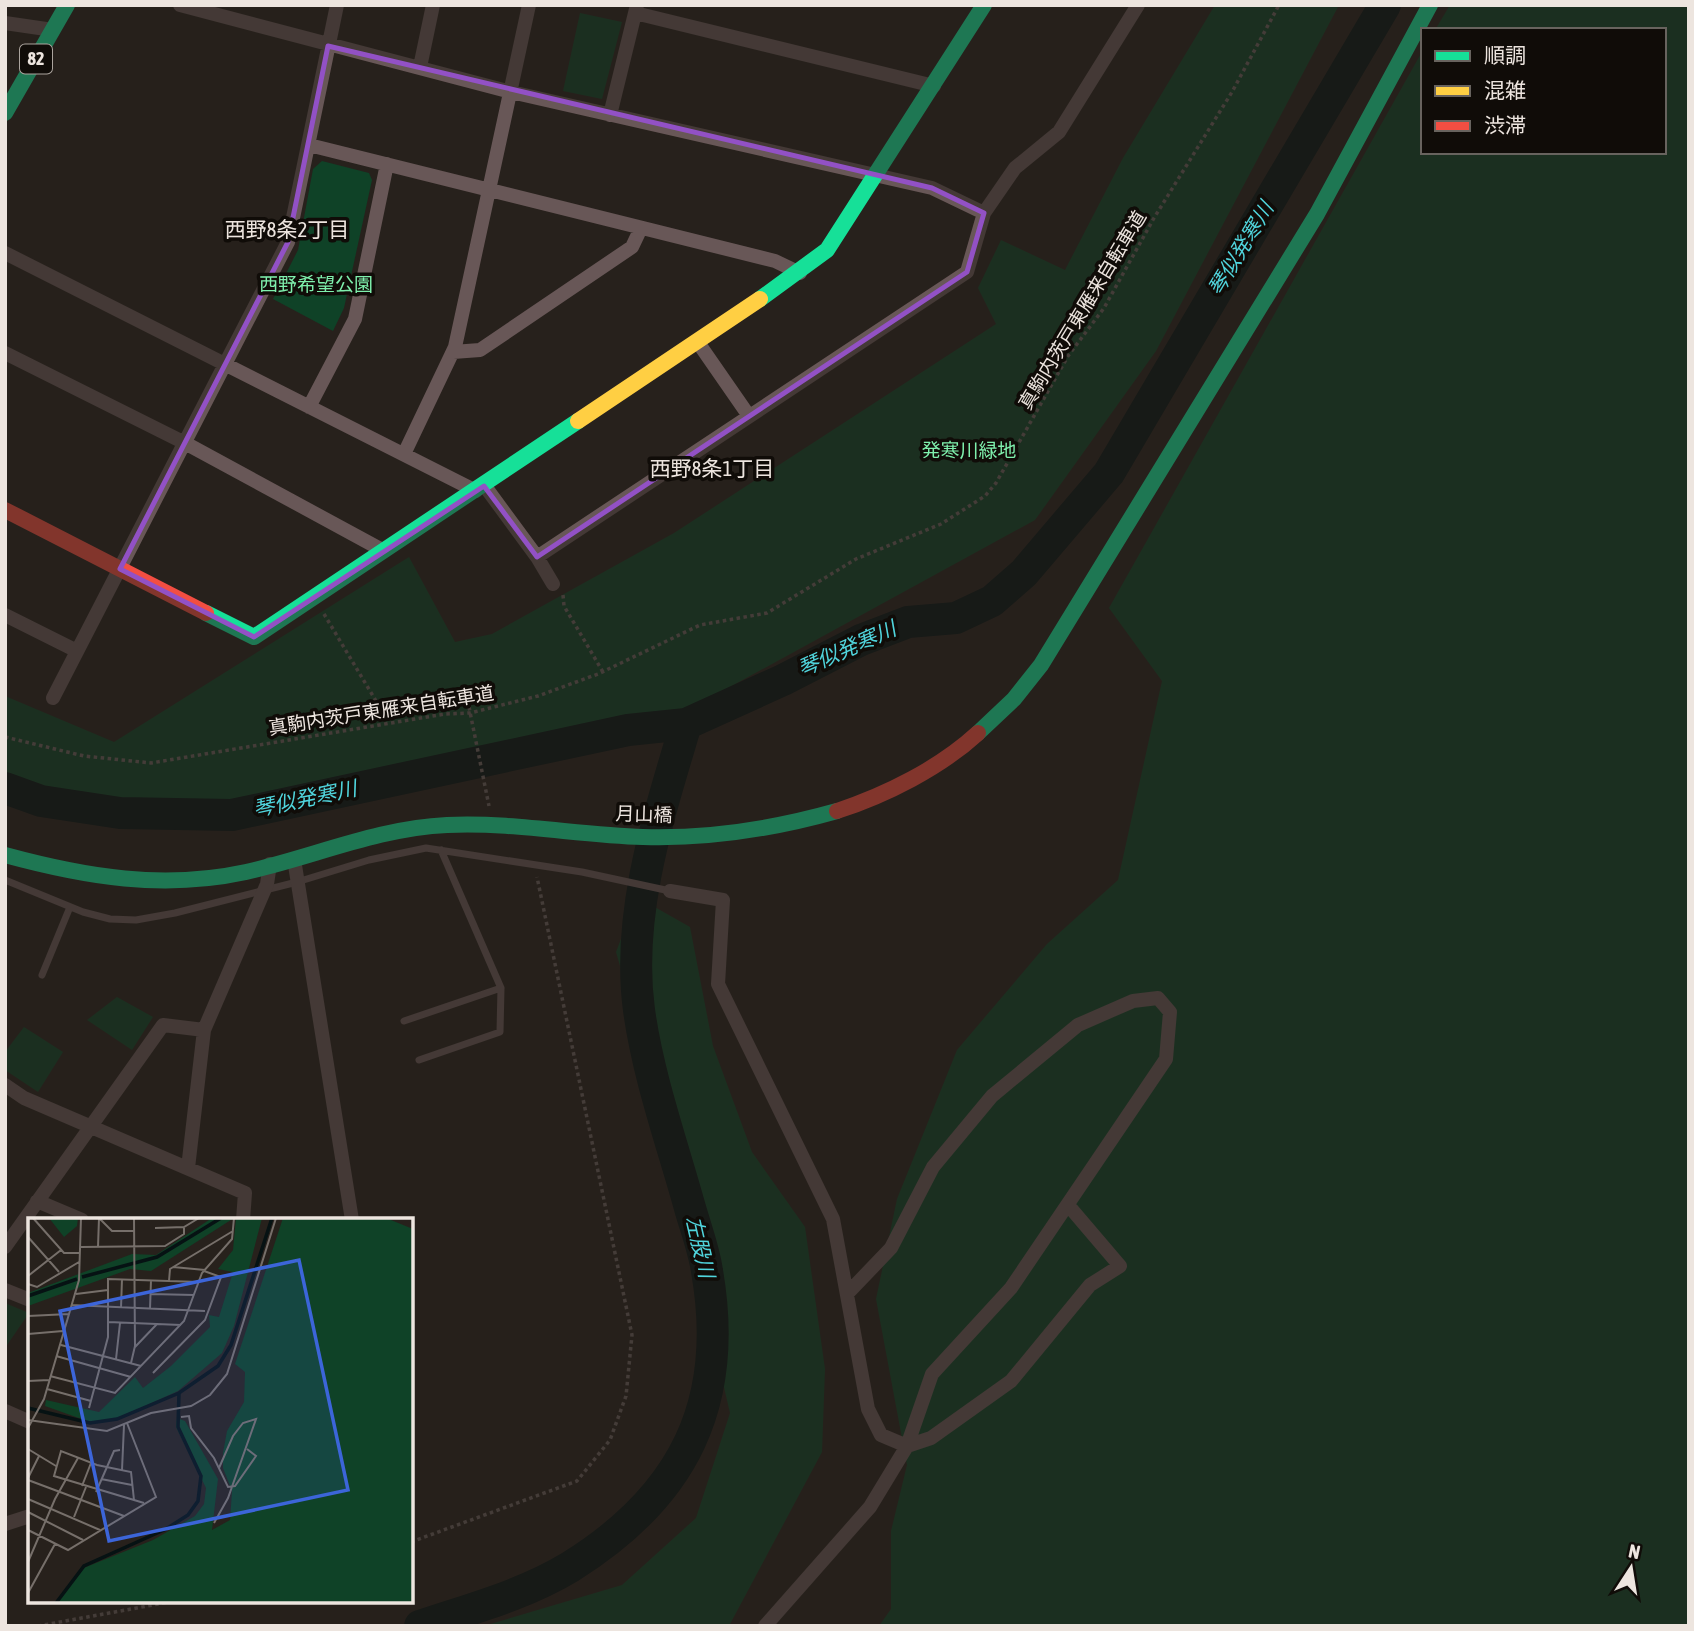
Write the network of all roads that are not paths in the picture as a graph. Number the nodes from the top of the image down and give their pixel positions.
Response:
1 (67, 5) edge
2 (180, 5) edge
3 (337, 5) edge
4 (433, 5) edge
5 (529, 5) edge
6 (984, 5) edge
7 (1138, 5) edge
8 (1430, 5) edge
9 (636, 9) edge
10 (5, 23) edge
11 (53, 30) junction
12 (328, 46) junction
13 (420, 67) junction
14 (934, 86) junction
15 (511, 92) junction
16 (5, 113) edge
17 (610, 115) junction
18 (309, 145) junction
19 (387, 164) junction
20 (875, 174) junction
21 (490, 190) junction
22 (984, 213) junction
23 (641, 228) junction
24 (5, 253) edge
25 (800, 273) junction
26 (697, 341) junction
27 (453, 352) junction
28 (5, 353) edge
29 (225, 364) junction
30 (309, 407) junction
31 (749, 416) junction
32 (185, 443) junction
33 (404, 454) junction
34 (480, 488) junction
35 (5, 510) edge
36 (384, 551) junction
37 (537, 557) junction
38 (120, 569) junction
39 (558, 587) road end
40 (5, 615) edge
41 (77, 651) junction
42 (53, 698) dead end
43 (441, 850) junction
44 (5, 855) edge
45 (293, 859) junction
46 (270, 864) junction
47 (297, 882) junction
48 (6, 884) edge
49 (264, 891) junction
50 (670, 891) joint
51 (70, 907) junction
52 (42, 975) dead end
53 (501, 988) junction
54 (404, 1021) dead end
55 (204, 1030) junction
56 (419, 1060) dead end
57 (5, 1085) edge
58 (89, 1126) junction
59 (188, 1168) junction
60 (37, 1200) junction
61 (1068, 1205) junction
62 (78, 1218) edge
63 (243, 1218) edge
64 (352, 1218) edge
65 (5, 1247) edge
66 (5, 1290) edge
67 (847, 1294) junction
68 (28, 1299) edge
69 (5, 1411) edge
70 (28, 1421) edge
71 (907, 1446) junction
72 (28, 1517) edge
73 (5, 1524) edge
74 (765, 1626) edge

1 - 11 street, 82
2 - 12 street
3 - 12 street
4 - 13 street
5 - 15 street
6 - 14 street
7 - 22 street
8 - 45 street, 月山橋
9 - 14 street
9 - 17 street
10 - 11 street
11 - 16 street, 82
12 - 13 street
12 - 18 street
13 - 15 street
14 - 20 street
15 - 17 street
15 - 21 street
17 - 20 street
18 - 19 street
18 - 29 street
19 - 21 street
19 - 30 street
20 - 22 street
20 - 25 street
21 - 23 street
21 - 27 street
22 - 31 street
23 - 25 street
23 - 27 street
24 - 29 street
25 - 26 street
26 - 31 street
26 - 34 street
27 - 33 street
28 - 32 street
29 - 30 street
29 - 32 street
30 - 33 street
31 - 37 street
32 - 36 street
32 - 38 street
33 - 34 street
34 - 36 street
34 - 37 street
35 - 38 street
36 - 38 street
37 - 39 street
38 - 41 street
40 - 41 street
41 - 42 street
43 - 47 lane
43 - 50 lane
43 - 53 lane
44 - 46 street, 月山橋
45 - 46 street, 月山橋
45 - 47 street
46 - 49 street
47 - 49 lane
47 - 64 street
48 - 51 lane
49 - 51 lane
49 - 55 street
50 - 67 street
51 - 52 lane
53 - 54 lane
53 - 56 lane
55 - 58 street
55 - 59 street
57 - 58 street
58 - 59 street
58 - 60 street
59 - 63 street
60 - 62 street
60 - 65 street
61 - 67 street
61 - 71 street
61 - 71 street
66 - 68 street
67 - 71 street
69 - 70 street
71 - 74 street
72 - 73 street

